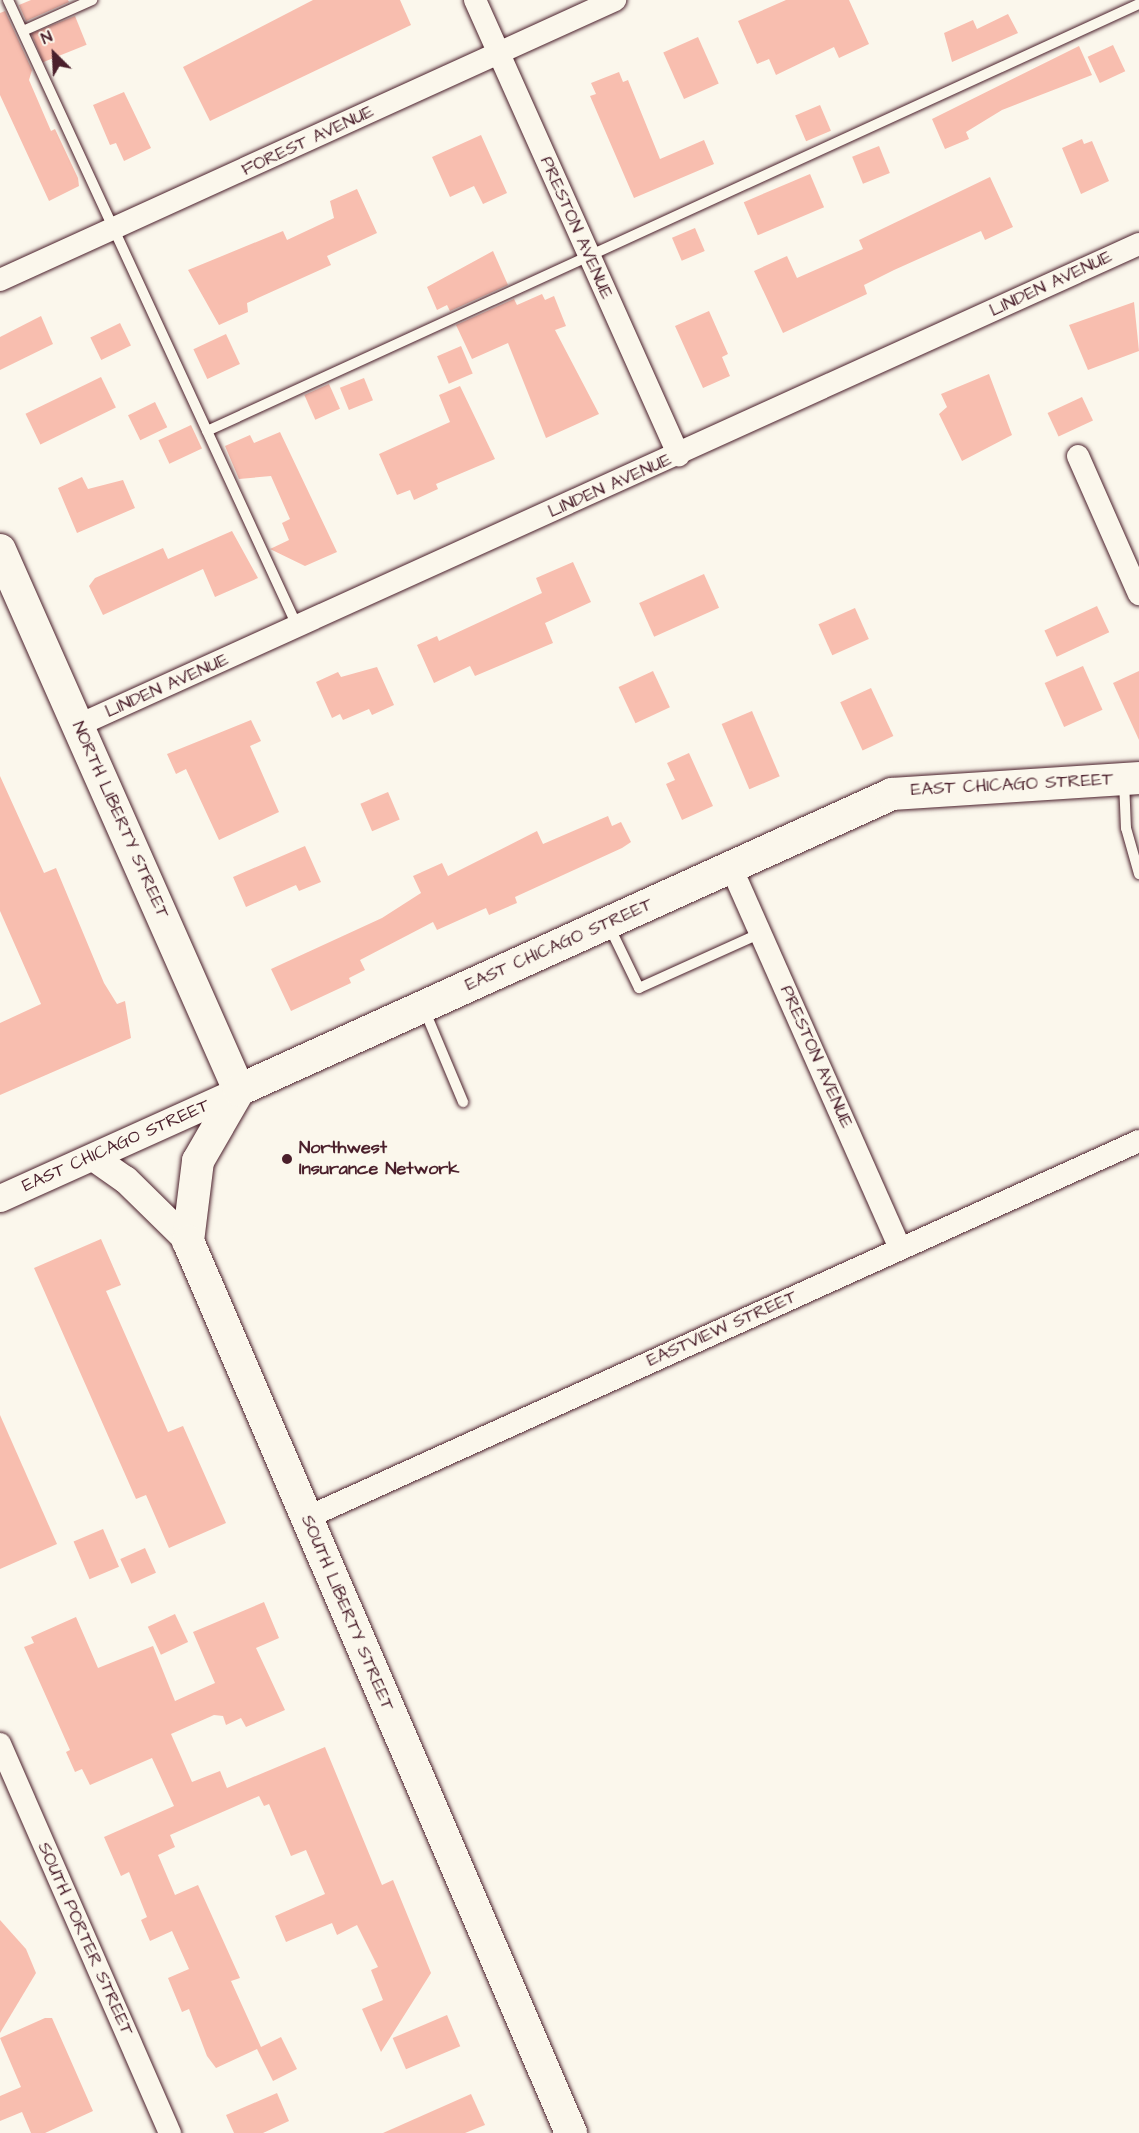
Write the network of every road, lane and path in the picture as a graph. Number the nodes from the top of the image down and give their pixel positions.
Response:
1 (9, 0) edge
2 (92, 0) edge
3 (475, 0) edge
4 (615, 0) edge
5 (1139, 4) edge
6 (23, 31) junction
7 (498, 53) junction
8 (114, 231) junction
9 (1139, 244) edge
10 (588, 255) junction
11 (0, 280) edge
12 (207, 431) junction
13 (679, 455) junction
14 (1078, 456) dead end
15 (0, 551) edge
16 (1139, 594) edge
17 (298, 628) junction
18 (79, 725) junction
19 (1131, 778) edge
20 (731, 867) junction
21 (1139, 874) edge
22 (607, 923) junction
23 (761, 933) junction
24 (422, 1006) junction
25 (239, 1090) junction
26 (463, 1102) dead end
27 (1139, 1141) edge
28 (93, 1157) junction
29 (0, 1198) edge
30 (188, 1241) junction
31 (900, 1248) junction
32 (306, 1518) junction
33 (0, 1744) edge
34 (170, 2133) edge
35 (572, 2133) edge

1 - 6 lane
2 - 6 lane
3 - 7 street, PRESTON AVENUE
4 - 7 street, FOREST AVENUE
5 - 10 lane
6 - 8 lane
7 - 8 street, FOREST AVENUE
7 - 10 street, PRESTON AVENUE
8 - 11 street, FOREST AVENUE
8 - 12 lane
9 - 13 street, LINDEN AVENUE
10 - 12 lane
10 - 13 street, PRESTON AVENUE
12 - 17 lane
13 - 17 street, LINDEN AVENUE
14 - 16 street
15 - 18 main road, NORTH LIBERTY STREET
17 - 18 street, LINDEN AVENUE
18 - 25 main road, NORTH LIBERTY STREET
19 - 20 main road, EAST CHICAGO STREET
19 - 21 lane
20 - 22 main road, EAST CHICAGO STREET
20 - 23 street, PRESTON AVENUE
22 - 23 lane
22 - 24 main road, EAST CHICAGO STREET
23 - 31 street, PRESTON AVENUE
24 - 25 main road, EAST CHICAGO STREET
24 - 26 lane
25 - 28 street, EAST CHICAGO STREET
25 - 30 main road
27 - 31 street, EASTVIEW STREET
28 - 29 street, EAST CHICAGO STREET
28 - 30 street
30 - 32 main road, SOUTH LIBERTY STREET
31 - 32 street, EASTVIEW STREET
32 - 35 main road, SOUTH LIBERTY STREET
33 - 34 street, SOUTH PORTER STREET

